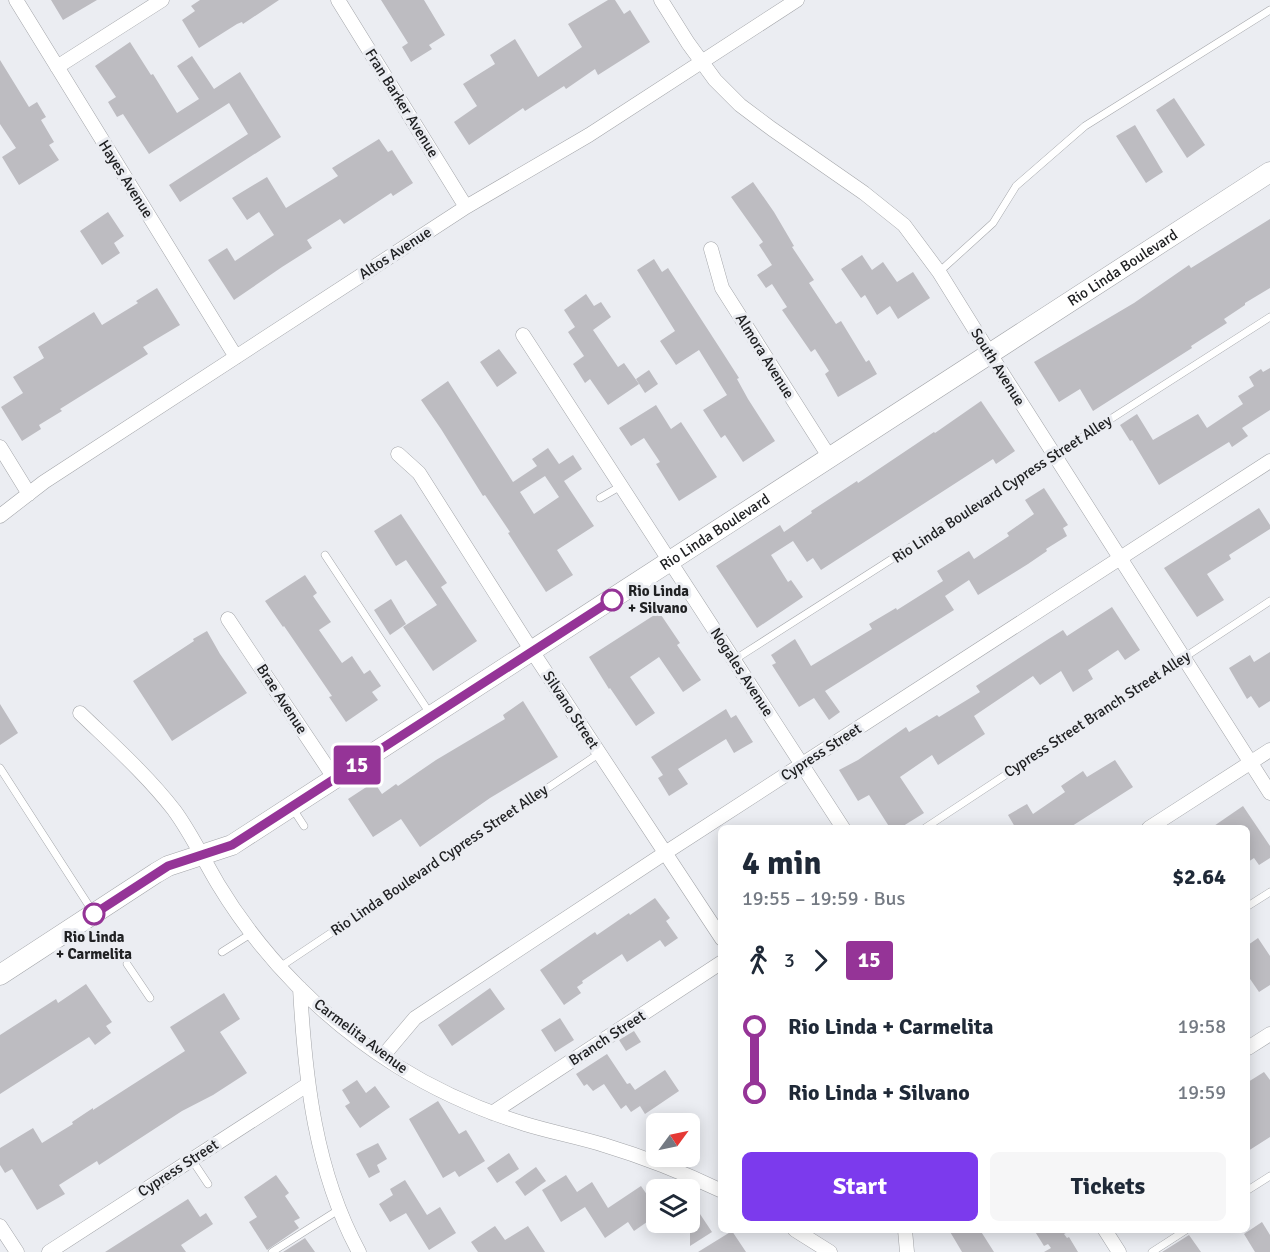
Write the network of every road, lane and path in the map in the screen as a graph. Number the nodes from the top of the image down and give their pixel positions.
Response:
1 (16, 0) edge
2 (162, 0) edge
3 (338, 0) edge
4 (661, 0) edge
5 (797, 0) edge
6 (1270, 10) edge
7 (702, 62) junction
8 (57, 67) junction
9 (1270, 172) edge
10 (466, 207) junction
11 (711, 249) dead end
12 (939, 272) junction
13 (1270, 317) edge
14 (523, 336) dead end
15 (990, 354) junction
16 (236, 357) junction
17 (0, 447) edge
18 (398, 454) dead end
19 (1055, 456) junction
20 (830, 458) junction
21 (1270, 461) edge
22 (621, 486) junction
23 (29, 494) junction
24 (600, 498) dead end
25 (0, 516) edge
26 (325, 555) dead end
27 (1120, 558) junction
28 (670, 562) junction
29 (1270, 601) edge
30 (228, 619) dead end
31 (532, 651) junction
32 (1184, 657) junction
33 (734, 660) junction
34 (80, 712) dead end
35 (432, 716) junction
36 (1270, 750) edge
37 (600, 753) junction
38 (1250, 763) junction
39 (802, 765) junction
40 (0, 768) edge
41 (335, 779) junction
42 (1270, 793) edge
43 (291, 807) junction
44 (841, 825) edge
45 (929, 825) edge
46 (1154, 825) edge
47 (304, 826) dead end
48 (665, 853) junction
49 (202, 855) junction
50 (1270, 892) edge
51 (1250, 905) edge
52 (94, 914) junction
53 (252, 933) junction
54 (718, 933) edge
55 (222, 952) dead end
56 (127, 964) dead end
57 (718, 965) edge
58 (279, 967) junction
59 (0, 975) edge
60 (300, 988) junction
61 (150, 998) dead end
62 (1270, 1034) edge
63 (1250, 1047) edge
64 (382, 1056) junction
65 (308, 1085) junction
66 (492, 1113) junction
67 (192, 1160) junction
68 (1270, 1176) edge
69 (208, 1184) dead end
70 (718, 1189) edge
71 (1250, 1189) edge
72 (339, 1209) junction
73 (0, 1226) edge
74 (800, 1233) edge
75 (905, 1233) edge
76 (1107, 1233) edge
77 (1181, 1233) edge
78 (16, 1252) edge
79 (49, 1252) edge
80 (272, 1252) edge
81 (358, 1252) edge
82 (830, 1252) edge
83 (907, 1252) edge
84 (1119, 1252) edge
85 (1152, 1252) edge

1 - 8 street, Hayes Avenue
2 - 8 street
3 - 10 street, Fran Barker Avenue
4 - 7 street, South Avenue
5 - 7 street, Altos Avenue
6 - 12 lane
7 - 10 street, Altos Avenue
7 - 12 street, South Avenue
8 - 16 street, Hayes Avenue
9 - 15 main road, Rio Linda Boulevard
10 - 16 street, Altos Avenue
11 - 20 street, Almora Avenue
12 - 15 street, South Avenue
13 - 19 lane, Rio Linda Boulevard Cypress Street Alley
14 - 22 street, Nogales Avenue
15 - 19 street, South Avenue
15 - 20 main road, Rio Linda Boulevard
16 - 23 street, Altos Avenue
17 - 23 street
18 - 31 street, Silvano Street
19 - 27 street, South Avenue
19 - 33 lane, Rio Linda Boulevard Cypress Street Alley
20 - 28 main road, Rio Linda Boulevard
21 - 27 street, Cypress Street
22 - 24 lane
22 - 28 street, Nogales Avenue
23 - 25 street, Altos Avenue
26 - 35 lane
27 - 32 street, South Avenue
27 - 39 street, Cypress Street
28 - 31 main road, Rio Linda Boulevard
28 - 33 street, Nogales Avenue
29 - 32 lane, Cypress Street Branch Street Alley
30 - 41 street, Brae Avenue
31 - 35 main road, Rio Linda Boulevard
31 - 37 street, Silvano Street
32 - 38 street, South Avenue
32 - 45 lane, Cypress Street Branch Street Alley
33 - 39 street, Nogales Avenue
34 - 49 street, Carmelita Avenue
35 - 41 main road, Rio Linda Boulevard
36 - 38 street
37 - 48 street, Silvano Street
37 - 58 lane, Rio Linda Boulevard Cypress Street Alley
38 - 42 street, South Avenue
38 - 46 street
39 - 44 street, Nogales Avenue
39 - 48 street, Cypress Street
40 - 52 lane
41 - 43 main road, Rio Linda Boulevard
43 - 47 lane
43 - 49 main road, Rio Linda Boulevard
48 - 54 street, Silvano Street
48 - 64 street, Cypress Street
49 - 52 main road, Rio Linda Boulevard
49 - 53 street, Carmelita Avenue
50 - 51 lane
52 - 59 main road, Rio Linda Boulevard
53 - 55 lane
53 - 58 street, Carmelita Avenue
56 - 61 lane
57 - 66 street, Branch Street
58 - 60 street, Carmelita Avenue
60 - 64 street, Carmelita Avenue
60 - 65 street
62 - 63 street
64 - 66 street, Carmelita Avenue
65 - 67 street, Cypress Street
65 - 72 street
66 - 70 street, Carmelita Avenue
67 - 69 lane
67 - 79 street, Cypress Street
68 - 71 lane
72 - 80 lane
72 - 81 street
73 - 78 street
74 - 82 street
75 - 83 street
76 - 84 street
77 - 85 lane

